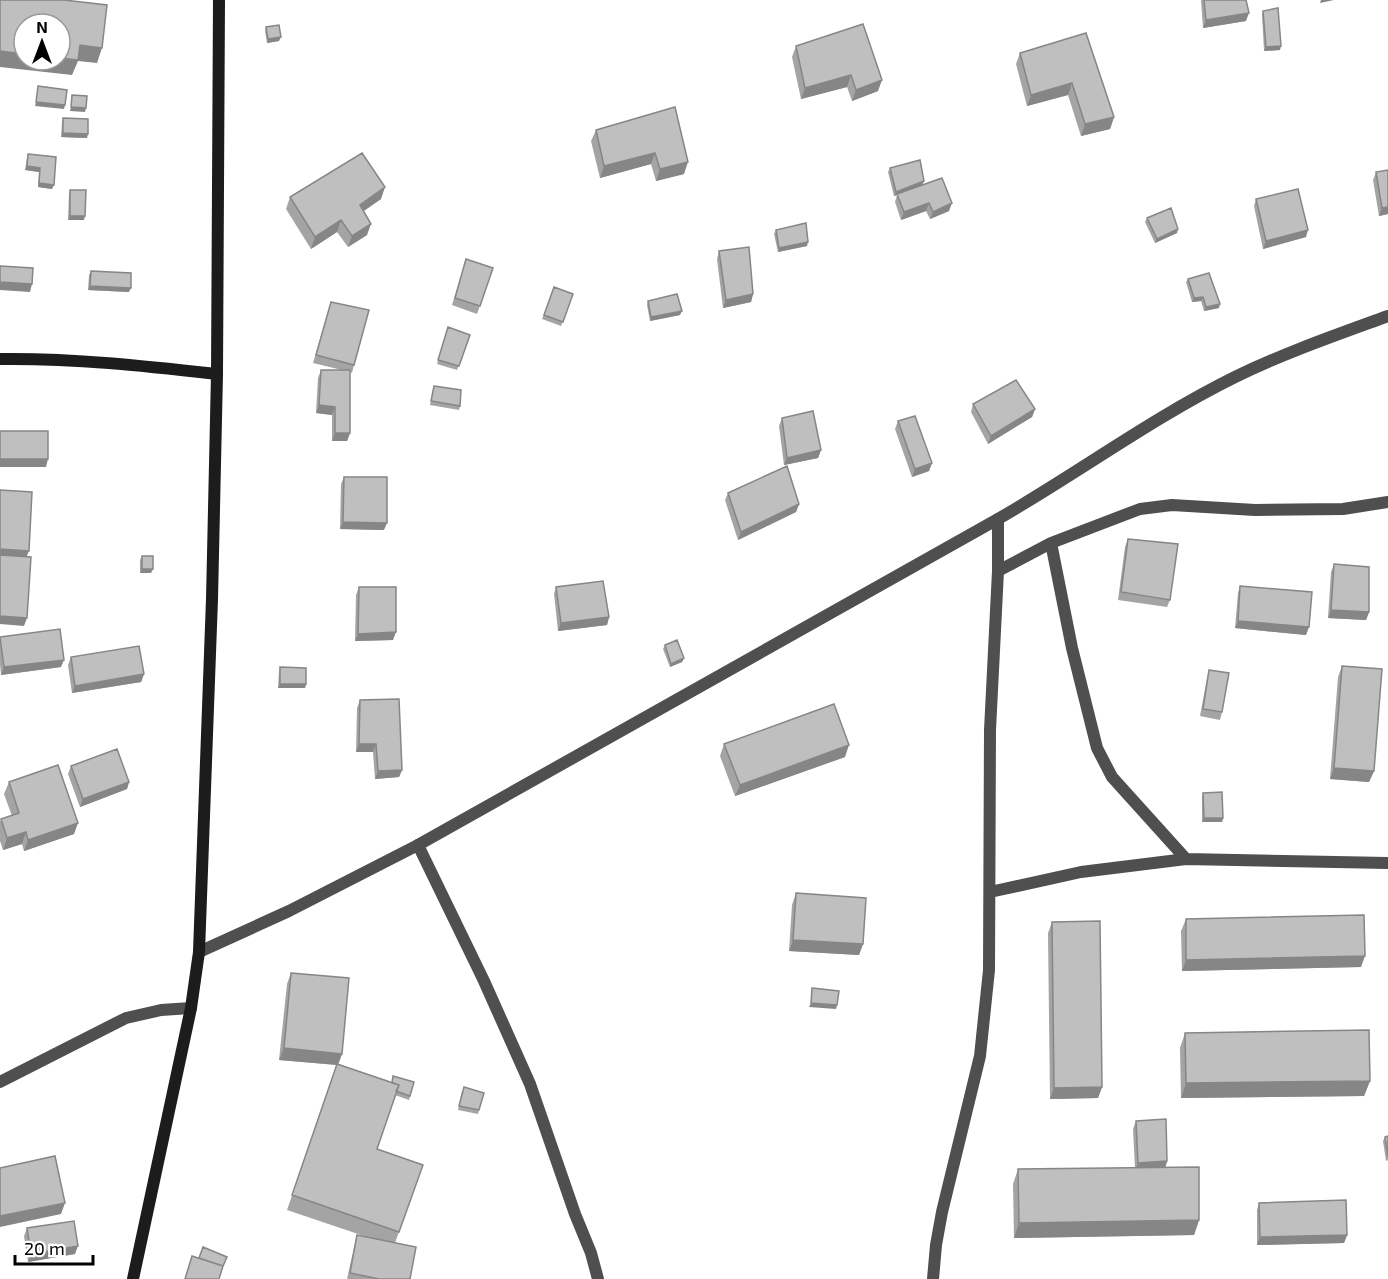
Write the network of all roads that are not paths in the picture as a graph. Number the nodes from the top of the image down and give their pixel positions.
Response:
1 (219, 0) edge
2 (1388, 316) edge
3 (0, 359) edge
4 (217, 374) junction
5 (1388, 502) edge
6 (998, 519) junction
7 (1051, 543) junction
8 (998, 571) junction
9 (418, 845) junction
10 (1186, 859) junction
11 (1388, 863) edge
12 (990, 892) junction
13 (199, 952) junction
14 (191, 1008) junction
15 (21, 1071) junction
16 (0, 1072) edge
17 (0, 1082) edge
18 (133, 1279) edge
19 (598, 1279) edge
20 (933, 1279) edge

1 - 4 main road
2 - 6 street
3 - 4 main road
4 - 13 main road
5 - 7 street
6 - 8 street
6 - 9 street
7 - 8 street
7 - 10 street
8 - 12 street
9 - 13 street
9 - 19 street
10 - 11 street
10 - 12 street
12 - 20 street
13 - 14 main road
14 - 15 street
14 - 18 main road
15 - 16 street
15 - 17 street

